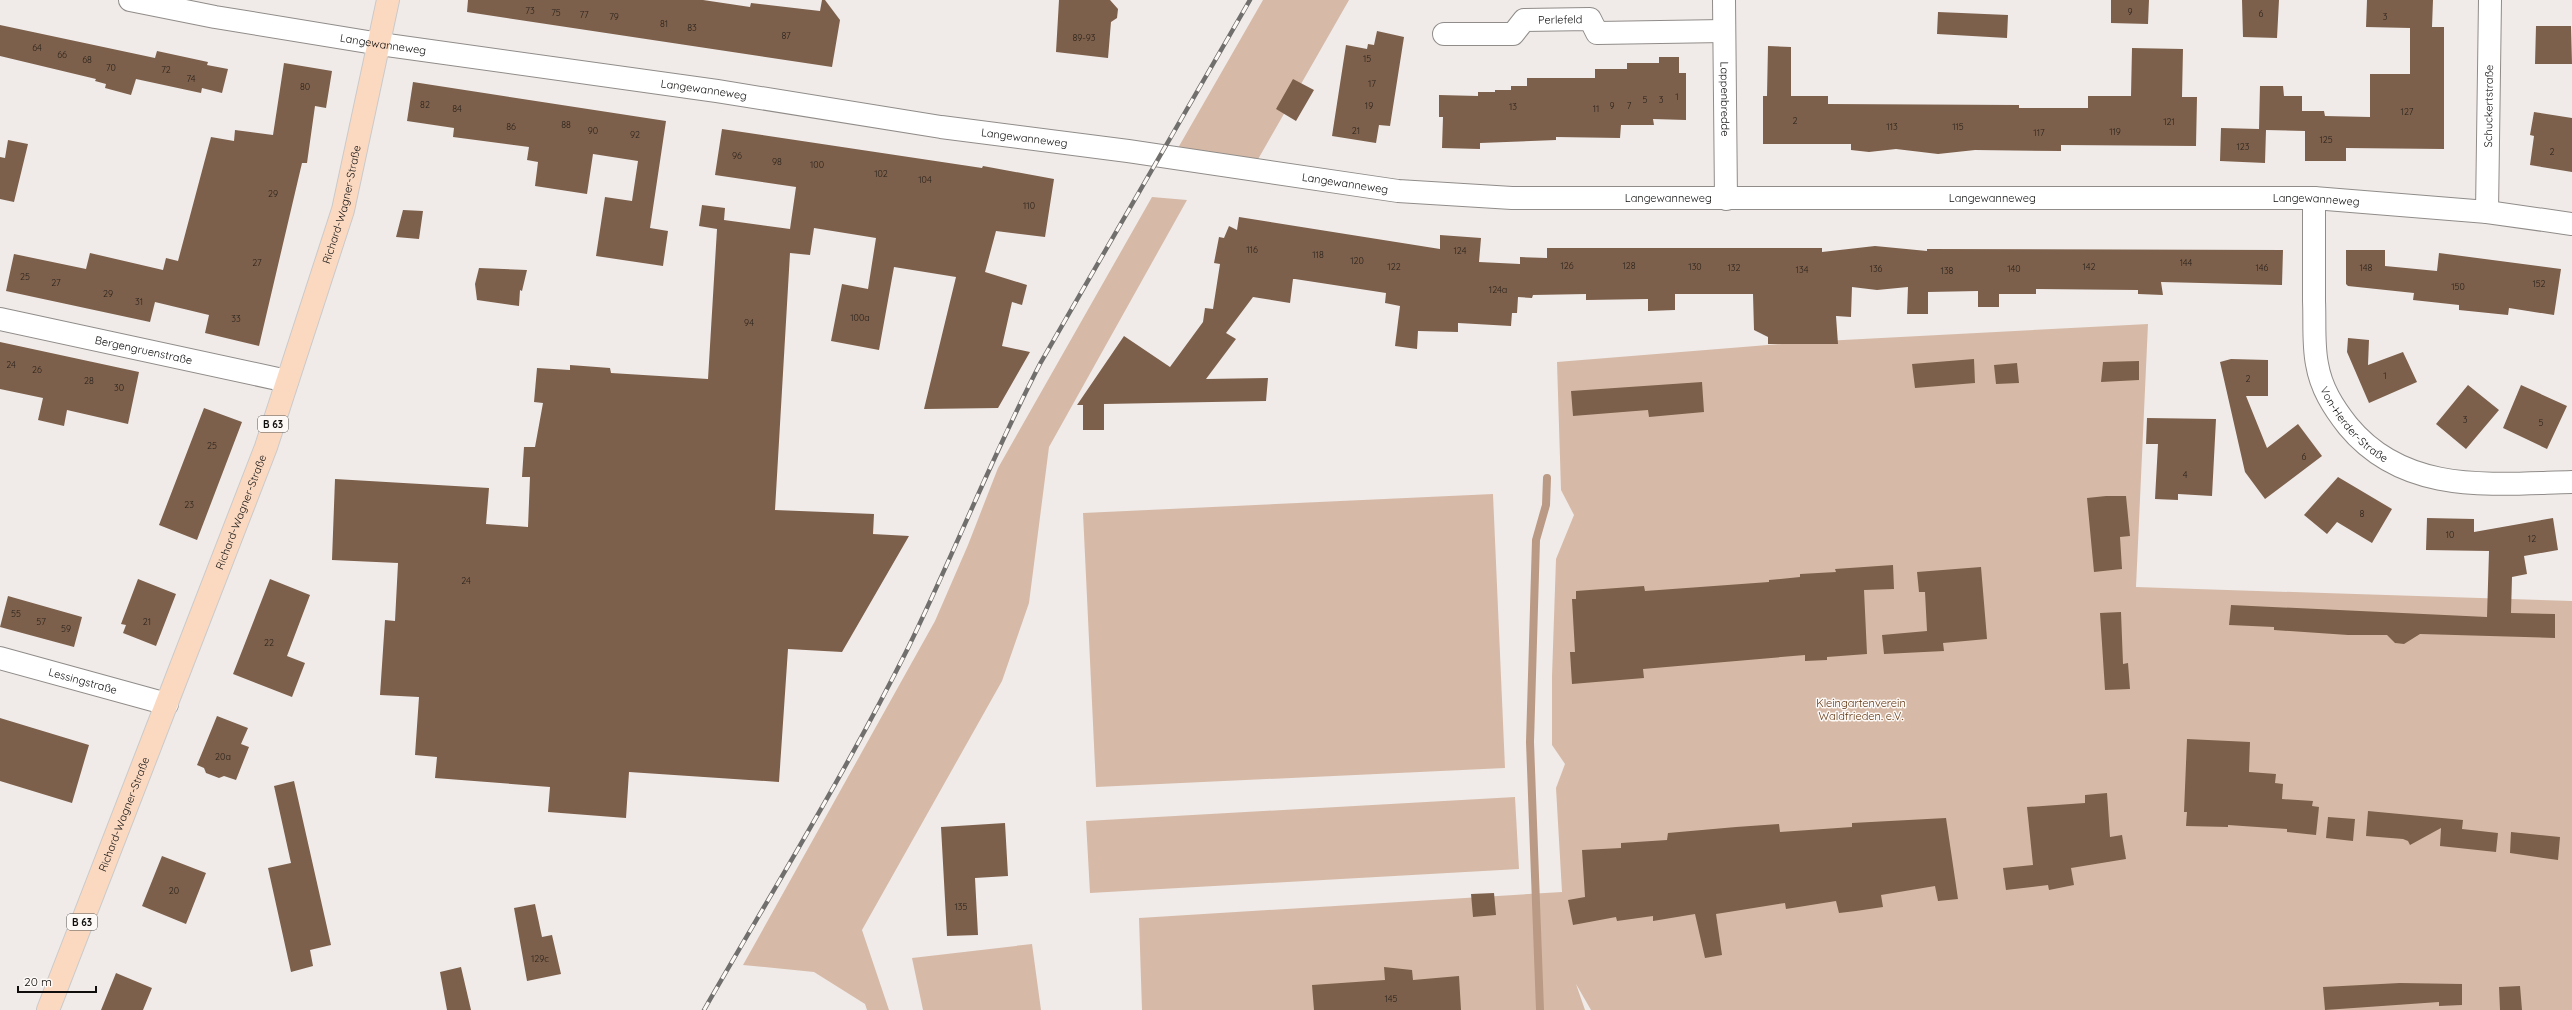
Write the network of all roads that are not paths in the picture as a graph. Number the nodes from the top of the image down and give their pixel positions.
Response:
1 (130, 0) edge
2 (388, 0) edge
3 (1724, 0) edge
4 (2490, 0) edge
5 (1724, 31) junction
6 (1444, 34) dead end
7 (380, 44) junction
8 (2314, 198) junction
9 (1726, 199) junction
10 (2487, 212) junction
11 (2572, 224) edge
12 (0, 319) edge
13 (287, 381) junction
14 (2572, 482) edge
15 (0, 658) edge
16 (166, 704) junction
17 (48, 1010) edge

1 - 7 street, Langewanneweg
2 - 7 main road, Richard-Wagner-Straße / B 63
3 - 5 street, Lappenbredde
4 - 10 street, Schuckertstraße
5 - 6 street, Perlefeld
5 - 9 street, Lappenbredde
7 - 9 street, Langewanneweg
7 - 13 main road, Richard-Wagner-Straße / B 63
8 - 9 street, Langewanneweg
8 - 10 street, Langewanneweg
8 - 14 street, Von-Herder-Straße
10 - 11 street, Langewanneweg
12 - 13 street, Bergengruenstraße
13 - 16 main road, Richard-Wagner-Straße / B 63
15 - 16 street, Lessingstraße
16 - 17 main road, Richard-Wagner-Straße / B 63

